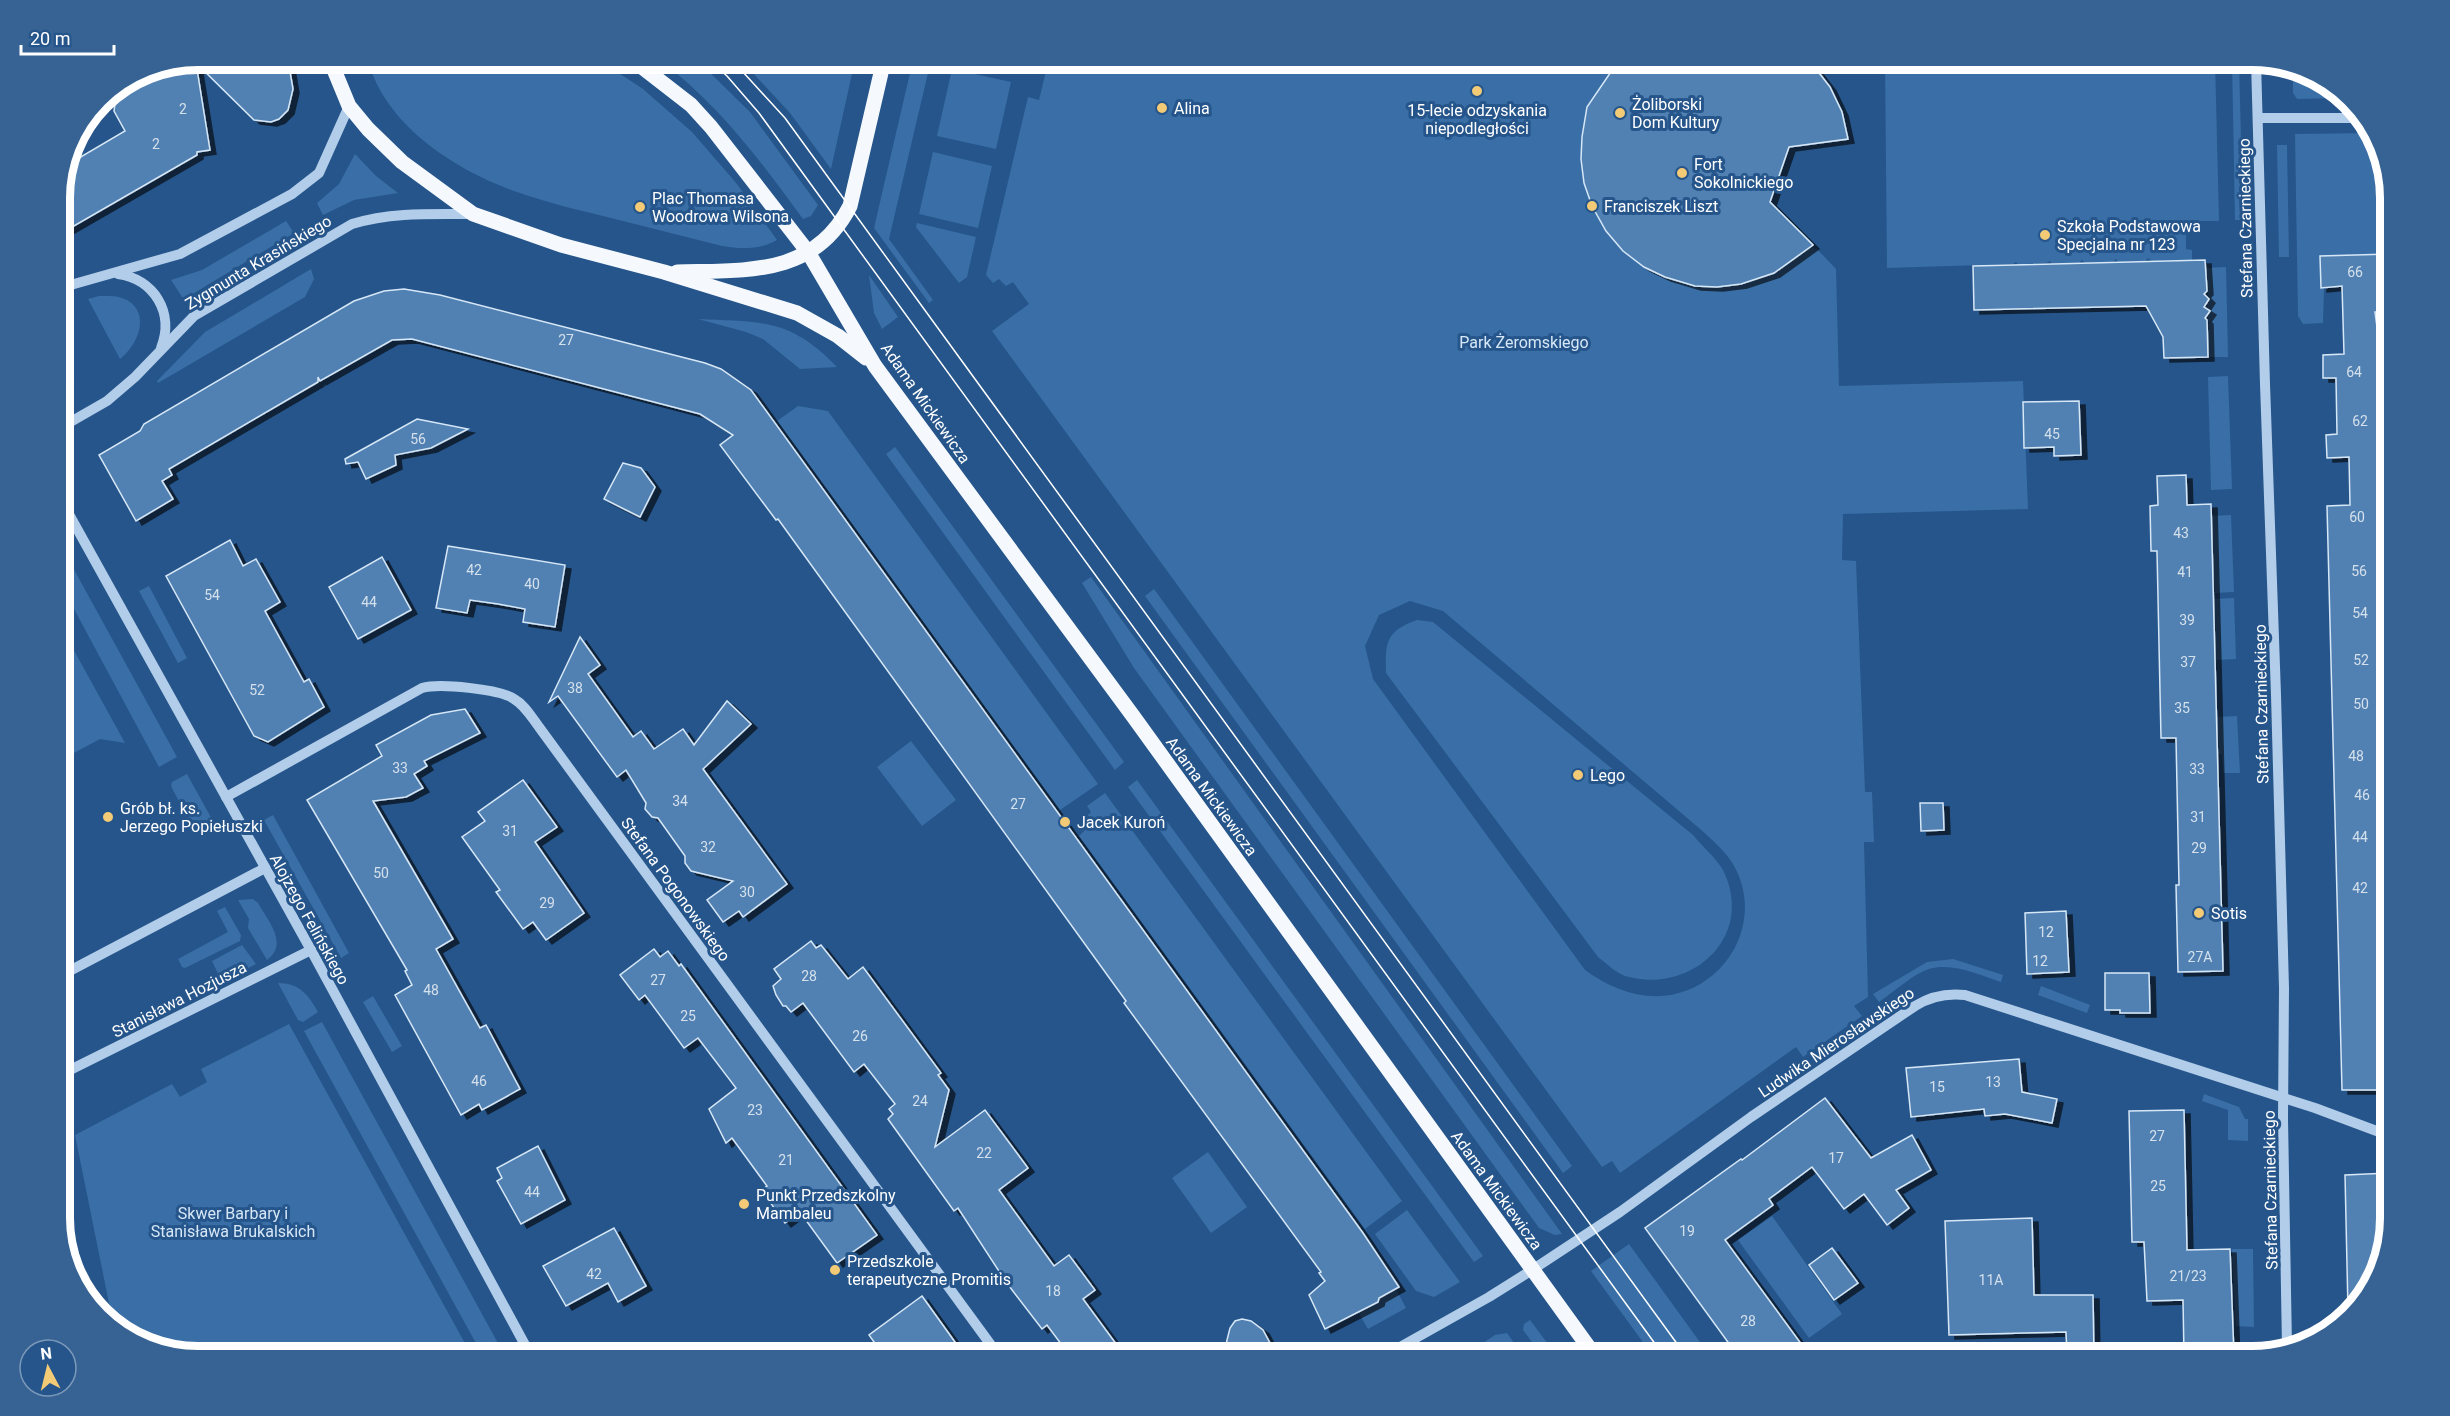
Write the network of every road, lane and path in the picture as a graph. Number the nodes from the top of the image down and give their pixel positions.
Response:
1 (337, 70) edge
2 (646, 70) edge
3 (882, 70) edge
4 (2256, 71) edge
5 (349, 106) junction
6 (2258, 118) junction
7 (2351, 118) edge
8 (473, 214) junction
9 (808, 252) junction
10 (664, 272) junction
11 (114, 273) junction
12 (71, 285) edge
13 (160, 351) junction
14 (875, 366) junction
15 (71, 422) edge
16 (71, 518) edge
17 (226, 797) junction
18 (265, 868) junction
19 (311, 950) junction
20 (71, 970) edge
21 (71, 1070) edge
22 (2284, 1099) junction
23 (2380, 1132) edge
24 (1532, 1270) junction
25 (2287, 1340) edge
26 (526, 1346) edge
27 (992, 1346) edge
28 (1402, 1346) edge
29 (1588, 1346) edge

1 - 5 main road
2 - 9 main road, Adama Mickiewicza
3 - 9 main road
4 - 6 street, Stefana Czarnieckiego
5 - 8 main road
5 - 11 street
6 - 7 street
6 - 22 street, Stefana Czarnieckiego
8 - 10 main road
8 - 13 street, Zygmunta Krasińskiego
9 - 10 main road
9 - 14 main road, Adama Mickiewicza
10 - 14 main road
11 - 12 street
11 - 13 street
13 - 15 street, Zygmunta Krasińskiego
14 - 24 main road, Adama Mickiewicza
16 - 17 street, Alojzego Felińskiego
17 - 18 street, Alojzego Felińskiego
17 - 27 street, Stefana Pogonowskiego
18 - 19 street, Alojzego Felińskiego
18 - 20 street
19 - 21 street, Stanisława Hozjusza
19 - 26 street, Alojzego Felińskiego
22 - 23 street, Ludwika Mierosławskiego
22 - 24 street, Ludwika Mierosławskiego
22 - 25 street, Stefana Czarnieckiego
24 - 28 street, Ludwika Mierosławskiego
24 - 29 main road, Adama Mickiewicza

